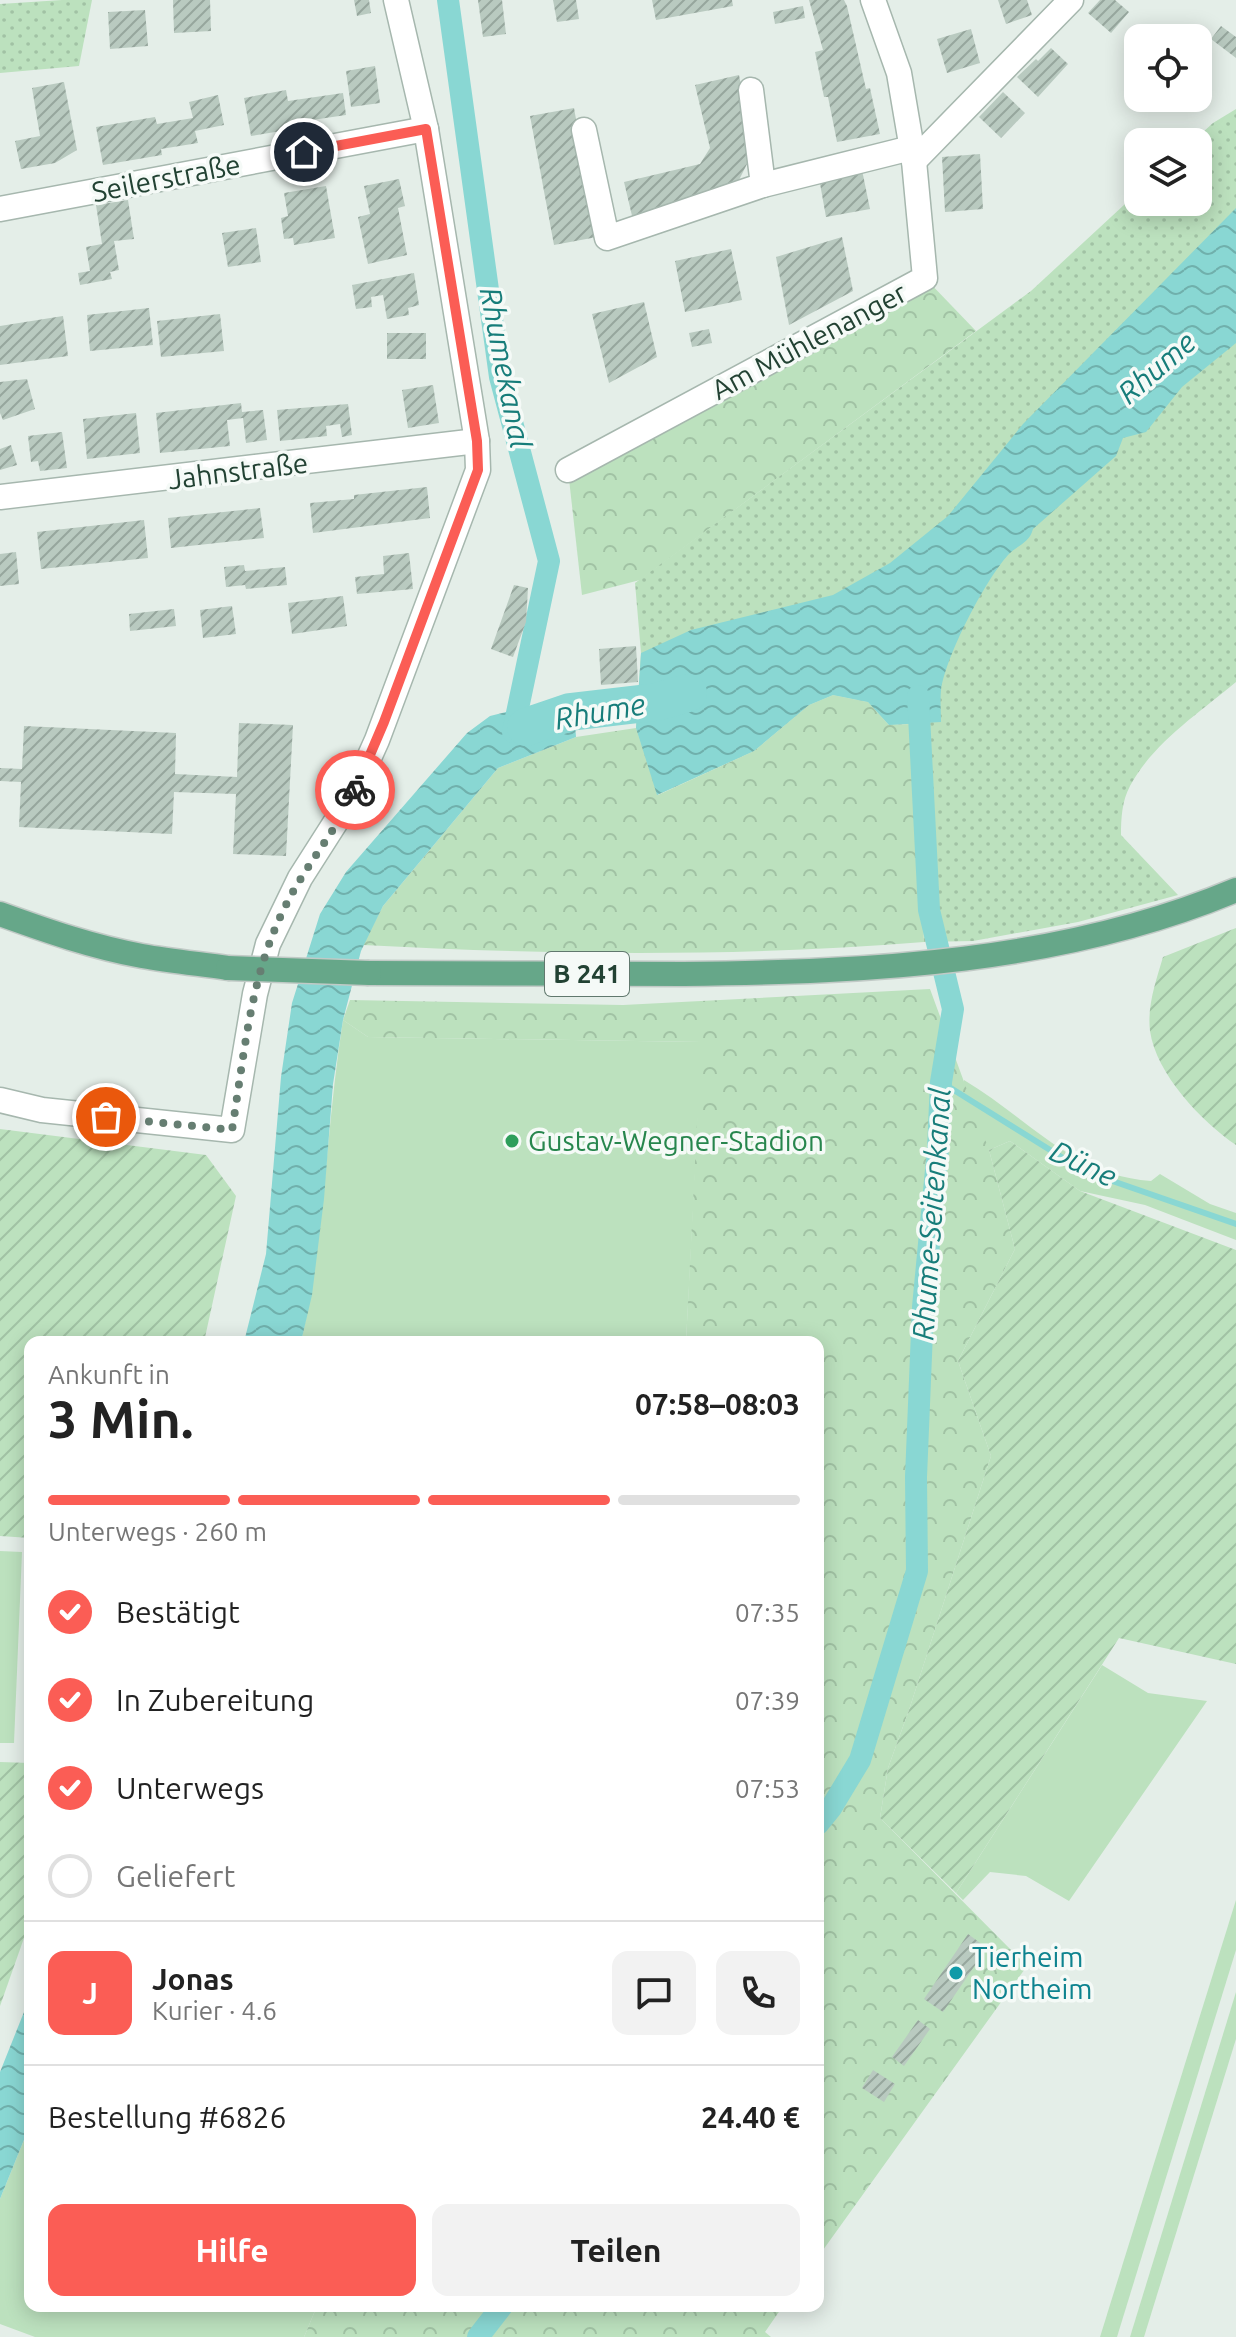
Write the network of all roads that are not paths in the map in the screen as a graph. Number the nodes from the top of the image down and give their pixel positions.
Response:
1 (396, 0) edge
2 (873, 0) edge
3 (1071, 0) edge
4 (751, 90) dead end
5 (426, 129) junction
6 (584, 130) dead end
7 (913, 154) junction
8 (763, 185) junction
9 (0, 209) edge
10 (477, 441) junction
11 (568, 470) dead end
12 (0, 497) edge
13 (1236, 890) edge
14 (0, 914) edge
15 (0, 1100) edge

1 - 5 street
2 - 7 street, Am Mühlenanger
3 - 7 street
4 - 8 street
5 - 9 street, Seilerstraße
5 - 10 street
6 - 8 street
7 - 8 street
7 - 11 street, Am Mühlenanger
10 - 12 street, Jahnstraße
10 - 15 street
13 - 14 main road, B 241, bridge

